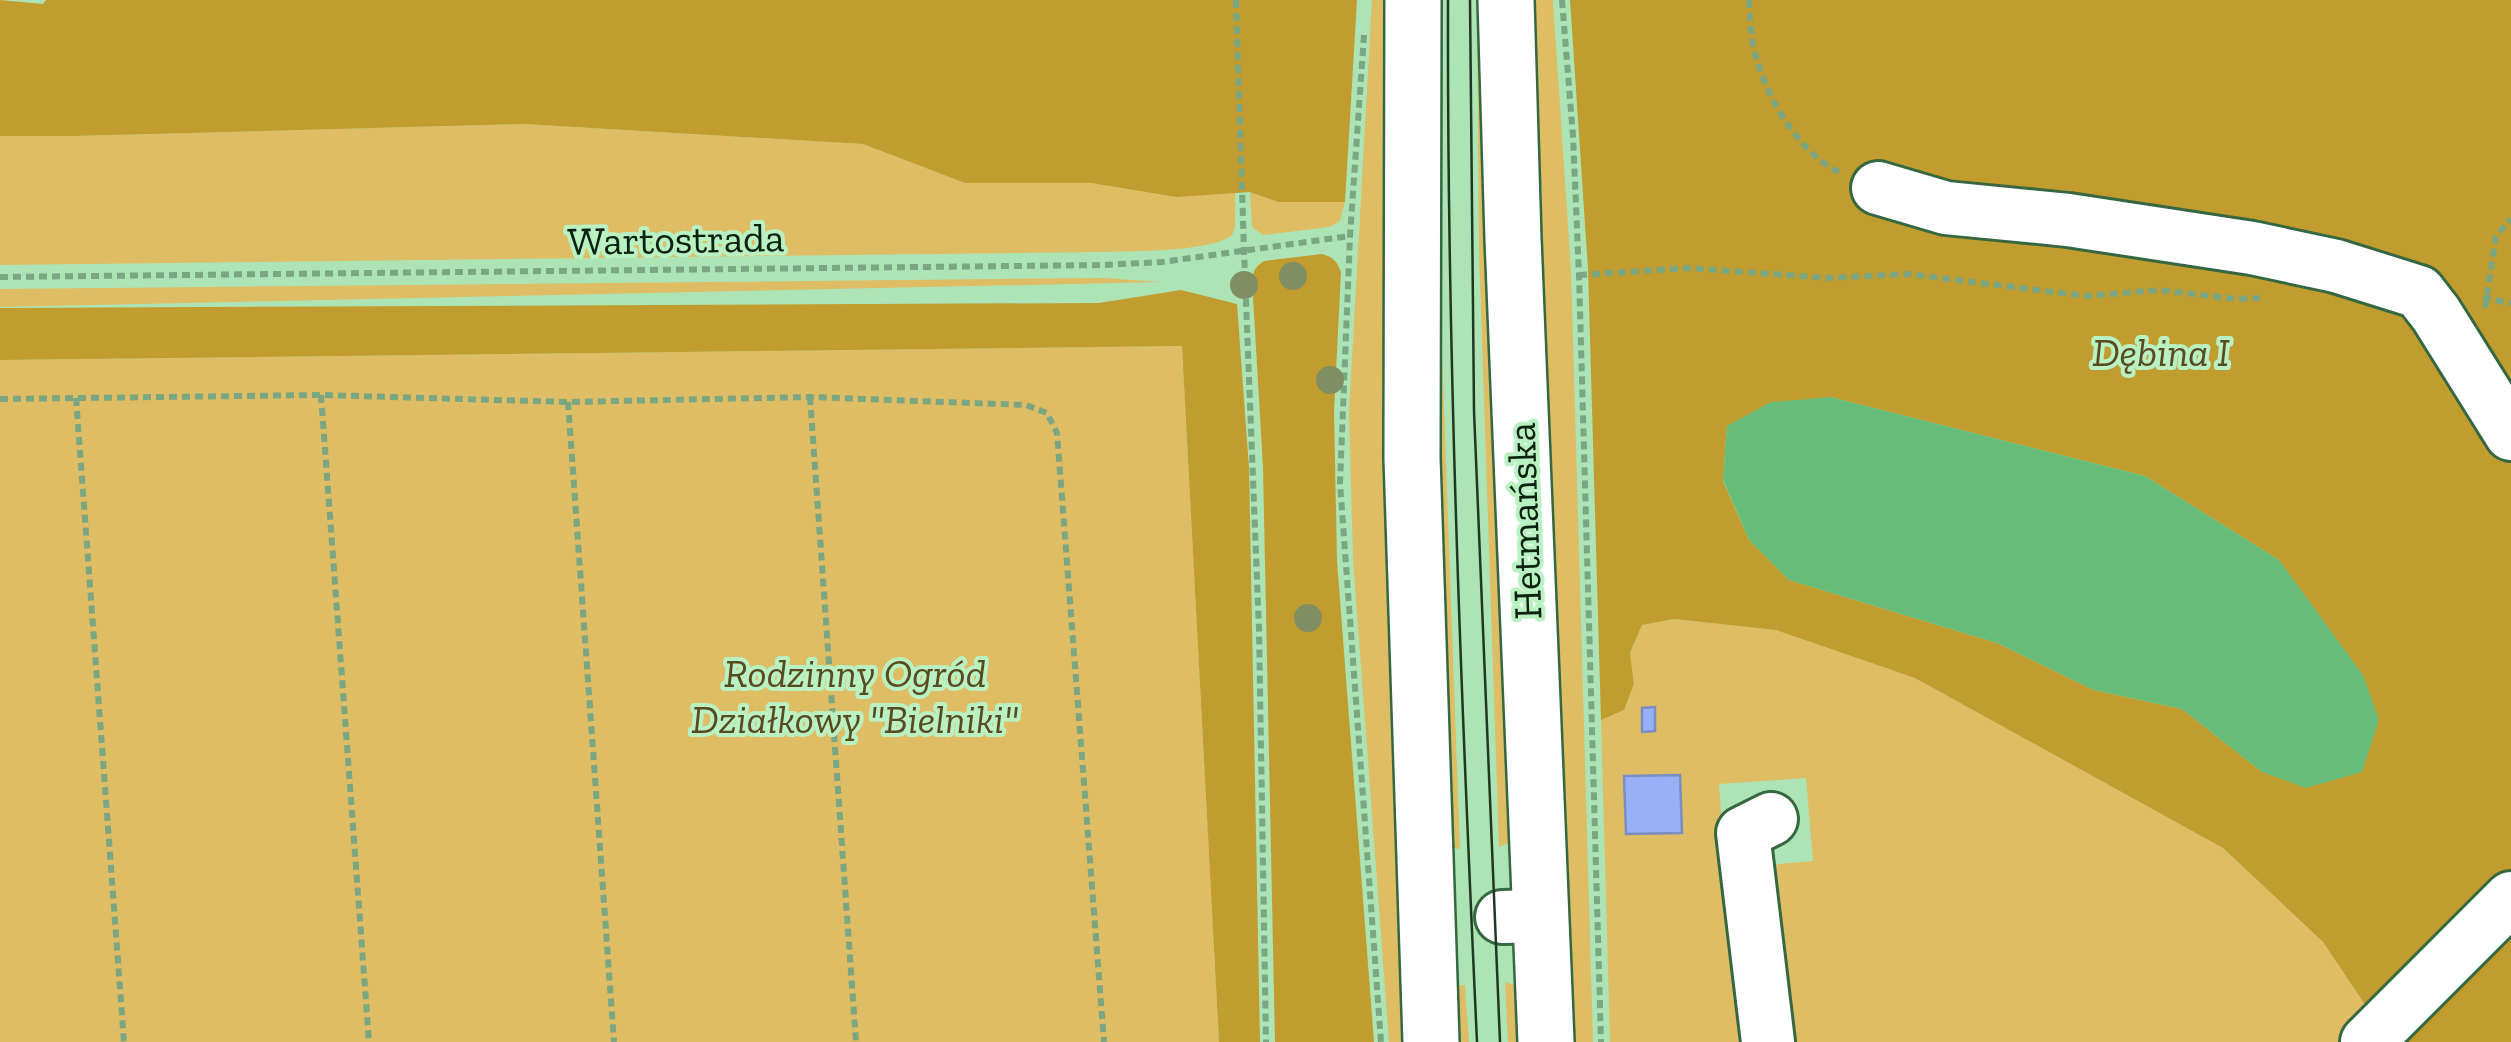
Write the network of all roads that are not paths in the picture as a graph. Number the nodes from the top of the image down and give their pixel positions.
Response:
1 (1506, 0) edge
2 (1389, 10) edge
3 (1878, 188) road end
4 (2511, 434) edge
5 (1770, 819) dead end
6 (2511, 898) edge
7 (1483, 917) junction
8 (1431, 1042) edge
9 (1546, 1042) edge
10 (1768, 1042) edge
11 (2368, 1042) edge

1 - 7 main road, Hetmańska
2 - 7 main road, Hetmańska
3 - 4 lane
5 - 10 lane
6 - 11 lane
7 - 8 main road, Hetmańska
7 - 9 main road, Hetmańska

